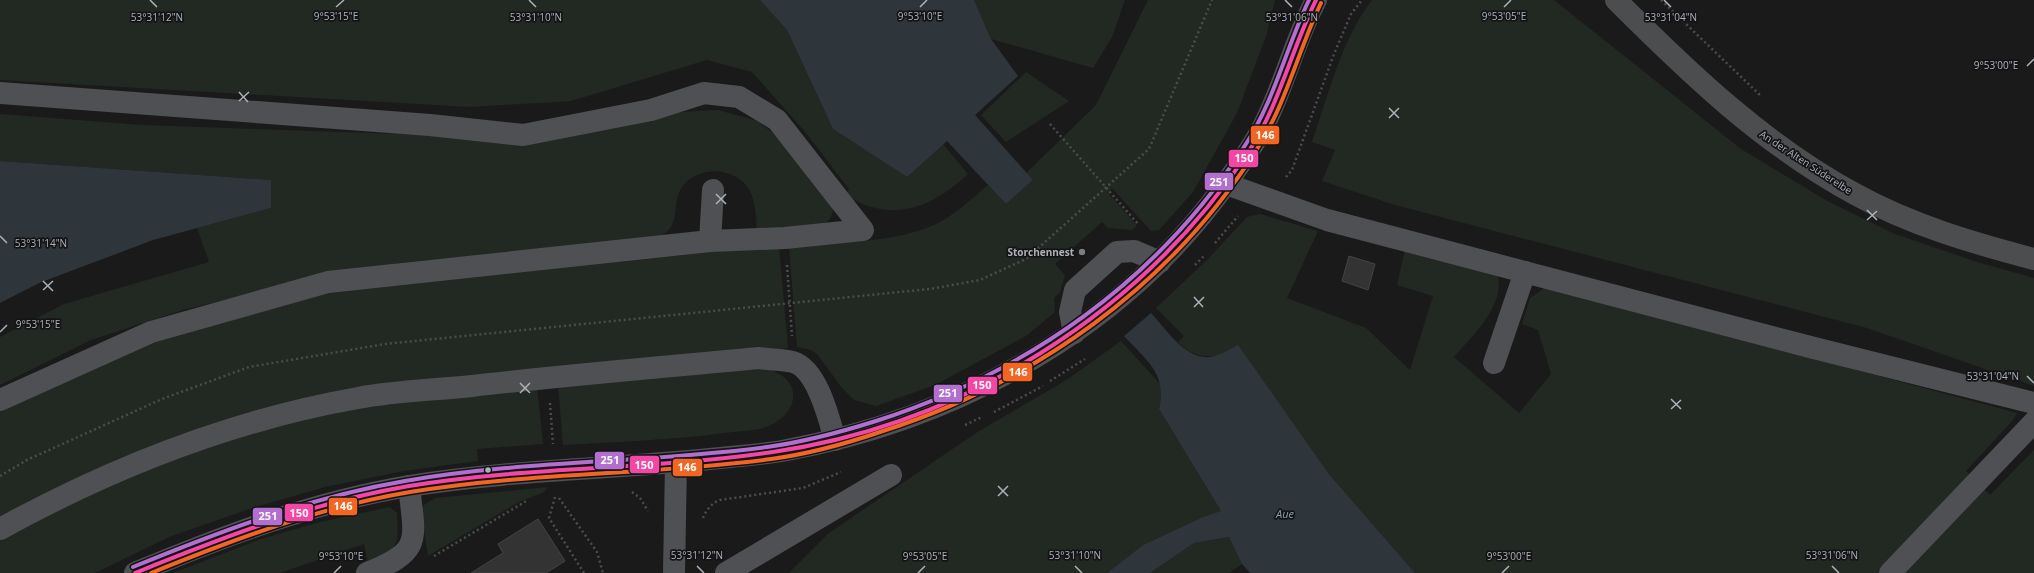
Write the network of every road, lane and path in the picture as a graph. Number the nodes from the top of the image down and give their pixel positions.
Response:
1 (1212, 0) edge
2 (1316, 0) edge
3 (1616, 0) edge
4 (1661, 0) edge
5 (0, 94) edge
6 (1762, 96) dead end
7 (1050, 124) dead end
8 (1226, 184) junction
9 (1107, 187) junction
10 (714, 190) dead end
11 (1140, 223) dead end
12 (785, 238) junction
13 (710, 241) junction
14 (2034, 259) edge
15 (1160, 262) junction
16 (1525, 272) junction
17 (790, 304) junction
18 (1074, 334) junction
19 (1494, 363) dead end
20 (548, 377) junction
21 (0, 400) edge
22 (2034, 403) edge
23 (2034, 422) edge
24 (835, 440) junction
25 (553, 450) dead end
26 (676, 463) junction
27 (891, 475) dead end
28 (0, 476) edge
29 (409, 486) junction
30 (630, 491) dead end
31 (556, 494) junction
32 (551, 495) dead end
33 (534, 499) dead end
34 (651, 517) dead end
35 (0, 529) edge
36 (433, 556) dead end
37 (135, 573) edge
38 (367, 573) edge
39 (584, 573) edge
40 (603, 573) edge
41 (674, 573) edge
42 (726, 573) edge
43 (1890, 573) edge

1 - 9 path
2 - 8 street
3 - 14 main road, An der Alten Süderelbe
4 - 6 path
5 - 12 street
7 - 9 path
8 - 15 street
8 - 16 street
9 - 11 path
9 - 17 path
10 - 13 street
12 - 13 street
12 - 17 path
13 - 21 street
15 - 18 street
15 - 18 street
16 - 19 street
16 - 22 street
17 - 28 path
18 - 24 street
20 - 24 street
20 - 25 path
20 - 35 street
23 - 43 street
24 - 26 street
26 - 29 street
26 - 41 street
27 - 42 street
29 - 37 street
29 - 38 street
30 - 34 path
31 - 32 path
31 - 39 path
31 - 40 path
33 - 36 path

